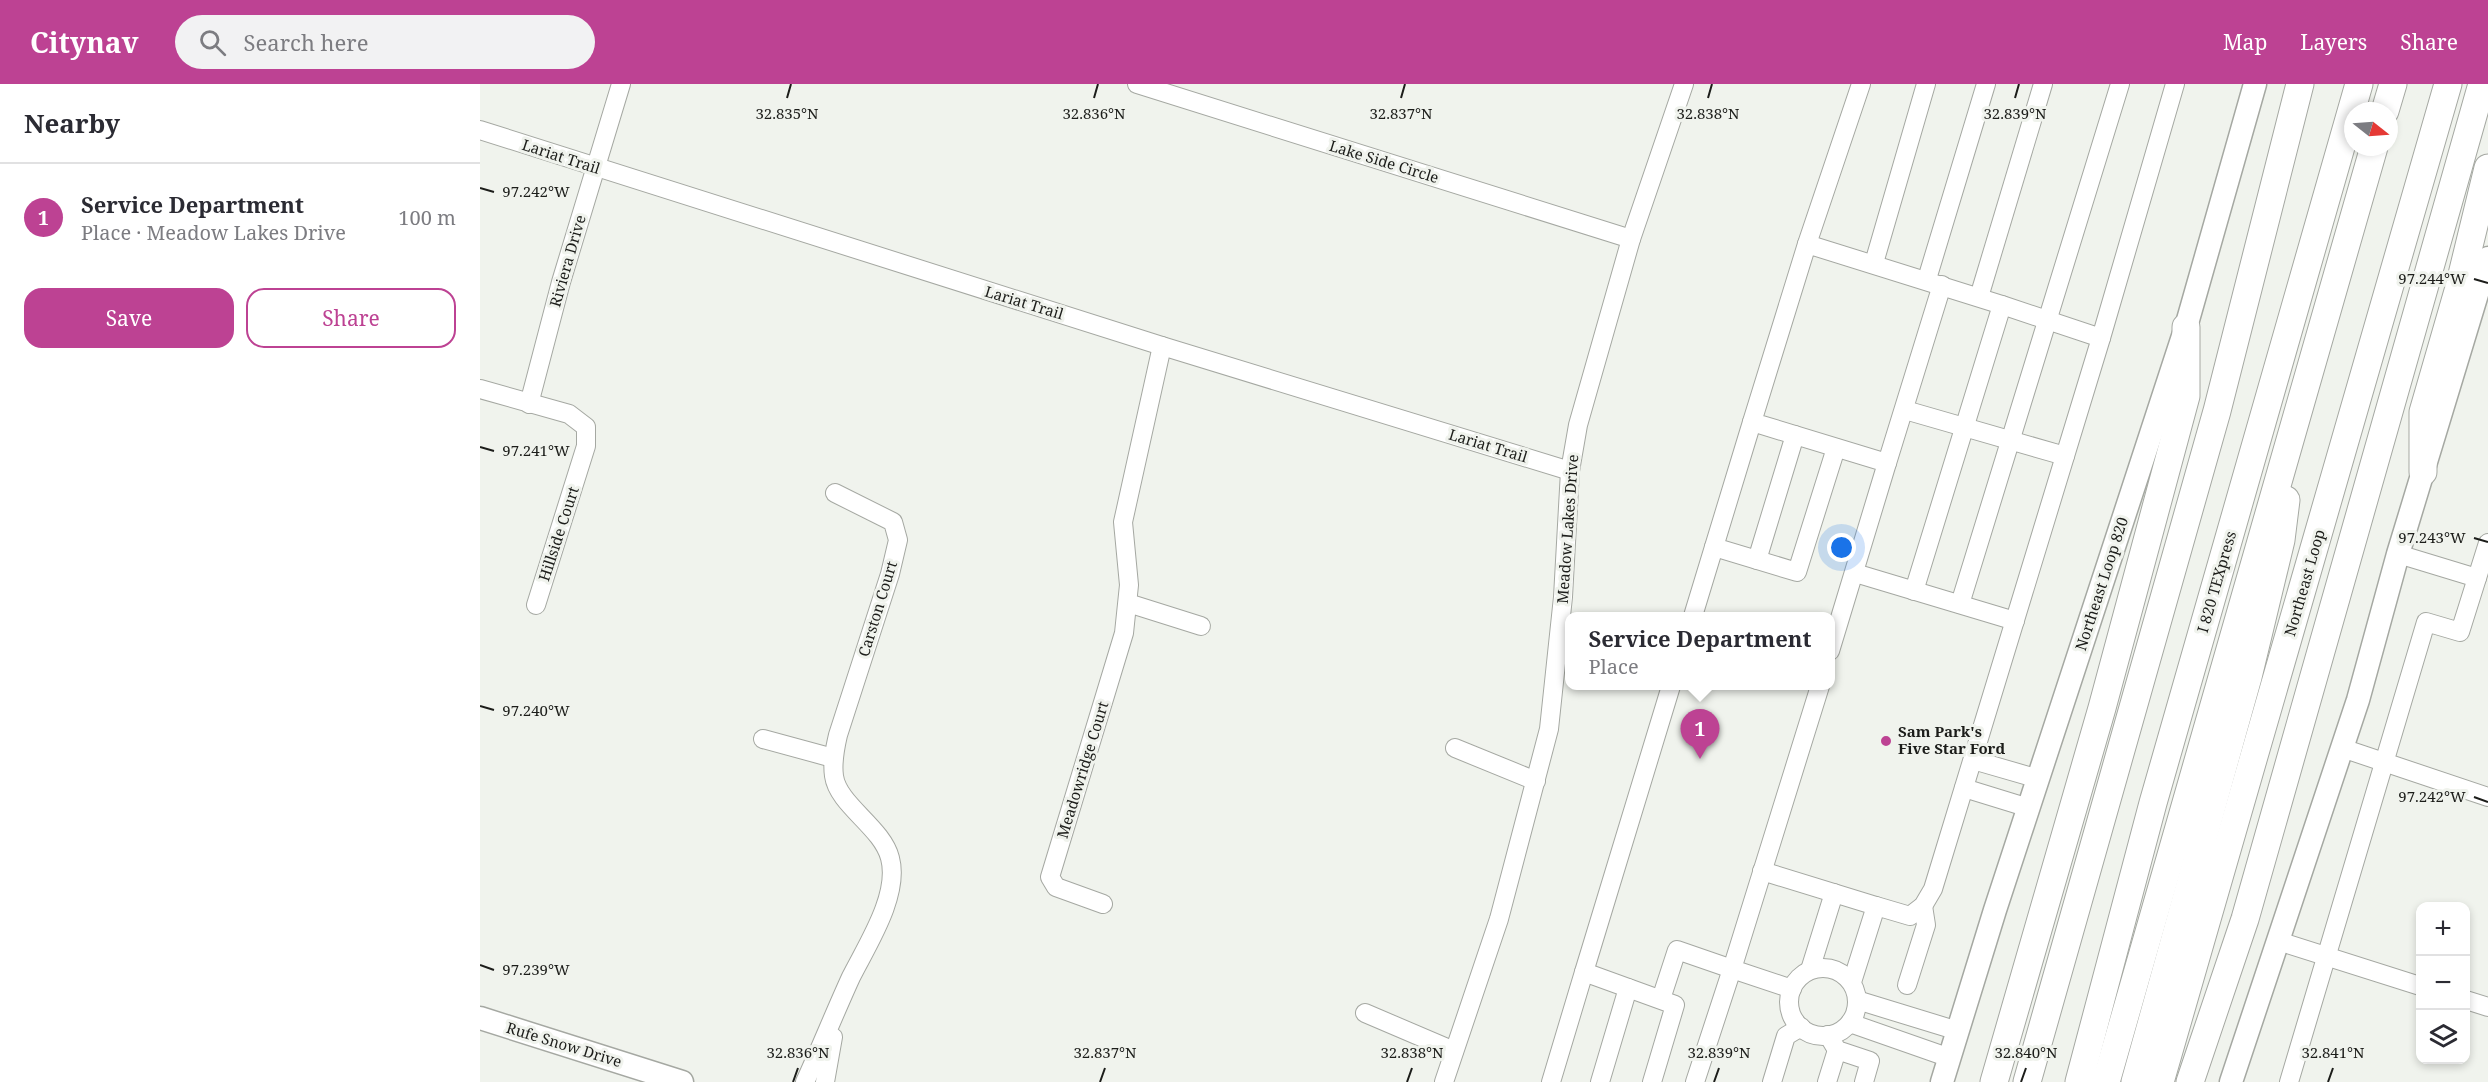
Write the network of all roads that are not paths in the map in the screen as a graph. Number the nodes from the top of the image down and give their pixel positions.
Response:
1 (621, 84) edge
2 (1137, 84) edge
3 (1684, 84) edge
4 (1861, 84) edge
5 (1926, 84) edge
6 (1986, 84) edge
7 (2043, 84) edge
8 (2120, 84) edge
9 (2175, 84) edge
10 (2255, 84) edge
11 (2300, 84) edge
12 (2359, 84) edge
13 (2393, 84) edge
14 (2448, 84) edge
15 (2482, 84) edge
16 (2388, 102) edge
17 (480, 130) edge
18 (2371, 156) edge
19 (596, 168) junction
20 (2488, 168) edge
21 (1631, 239) junction
22 (1808, 244) junction
23 (2488, 258) edge
24 (1874, 263) junction
25 (1935, 282) junction
26 (1979, 297) junction
27 (2002, 305) junction
28 (2048, 319) junction
29 (2186, 327) junction
30 (2101, 338) junction
31 (1162, 346) junction
32 (480, 389) edge
33 (530, 404) junction
34 (1905, 410) junction
35 (2296, 418) junction
36 (1752, 422) junction
37 (1964, 428) junction
38 (1795, 435) junction
39 (2011, 441) junction
40 (1836, 448) junction
41 (2065, 456) junction
42 (1887, 464) junction
43 (1570, 471) junction
44 (2424, 472) junction
45 (835, 493) dead end
46 (2488, 543) edge
47 (1714, 547) junction
48 (2398, 554) junction
49 (1757, 560) junction
50 (1855, 573) junction
51 (2477, 578) junction
52 (1914, 591) junction
53 (1128, 603) junction
54 (1960, 604) junction
55 (536, 605) dead end
56 (1694, 612) edge
57 (2015, 621) junction
58 (1201, 626) dead end
59 (1835, 635) edge
60 (1670, 690) edge
61 (1819, 690) edge
62 (763, 739) dead end
63 (1455, 748) dead end
64 (2342, 748) junction
65 (833, 758) junction
66 (1973, 759) junction
67 (2385, 761) junction
68 (2039, 779) junction
69 (1536, 781) junction
70 (1964, 788) junction
71 (2488, 797) edge
72 (2029, 808) junction
73 (1762, 871) junction
74 (1834, 892) junction
75 (1102, 904) dead end
76 (1876, 906) junction
77 (1923, 906) junction
78 (2278, 940) junction
79 (2327, 956) junction
80 (1732, 969) junction
81 (1810, 970) junction
82 (1584, 972) junction
83 (1907, 984) dead end
84 (2416, 984) edge
85 (1628, 988) junction
86 (1792, 989) junction
87 (1854, 991) junction
88 (1661, 999) junction
89 (2470, 1001) edge
90 (839, 1006) junction
91 (2488, 1007) edge
92 (1365, 1014) dead end
93 (480, 1018) edge
94 (1850, 1023) junction
95 (1800, 1027) junction
96 (1958, 1031) junction
97 (1832, 1043) junction
98 (1454, 1051) junction
99 (1950, 1058) junction
100 (682, 1082) edge
101 (805, 1082) edge
102 (825, 1082) edge
103 (1444, 1082) edge
104 (1551, 1082) edge
105 (1600, 1082) edge
106 (1652, 1082) edge
107 (1695, 1082) edge
108 (1772, 1082) edge
109 (1827, 1082) edge
110 (1864, 1082) edge
111 (1942, 1082) edge
112 (1995, 1082) edge
113 (2027, 1082) edge
114 (2079, 1082) edge
115 (2106, 1082) edge
116 (2135, 1082) edge
117 (2160, 1082) edge
118 (2190, 1082) edge
119 (2231, 1082) edge
120 (2289, 1082) edge

1 - 19 street, Riviera Drive
2 - 21 street, Lake Side Circle
3 - 21 street, Meadow Lakes Drive
4 - 22 street
5 - 24 street
6 - 25 street
7 - 26 street
8 - 28 street
9 - 30 street
10 - 29 main road, Northeast Loop 820
11 - 113 highway
12 - 114 highway, I 820 TEXpress
13 - 16 highway
14 - 117 highway, Northeast Loop
15 - 118 highway
17 - 19 street, Lariat Trail
18 - 35 highway, I 820 TEXpress
19 - 31 street, Lariat Trail
19 - 33 street, Riviera Drive
20 - 44 highway
21 - 43 street, Meadow Lakes Drive
22 - 24 street
22 - 36 street
23 - 44 main road
24 - 25 street
25 - 26 street
25 - 34 street
26 - 27 street
27 - 28 street
27 - 37 street
28 - 30 street
28 - 39 street
29 - 68 main road, Northeast Loop 820
29 - 112 highway
30 - 41 street
31 - 43 street, Lariat Trail
31 - 53 street, Meadowridge Court
32 - 33 street
33 - 55 street, Hillside Court
34 - 37 street
34 - 42 street
35 - 115 highway, I 820 TEXpress
35 - 116 highway
36 - 38 street
36 - 47 street
37 - 39 street
37 - 52 street
38 - 40 street
38 - 49 street
39 - 41 street
39 - 54 street
40 - 42 street
40 - 49 street
41 - 57 street
42 - 50 street
43 - 69 street, Meadow Lakes Drive
44 - 48 main road
45 - 65 street, Carston Court
46 - 51 street
47 - 49 street
47 - 56 street
48 - 51 street
48 - 64 main road
50 - 52 street
50 - 59 street
51 - 67 street
52 - 54 street
53 - 58 street
53 - 75 street, Meadowridge Court
54 - 57 street
57 - 66 street
60 - 82 street
61 - 73 street
62 - 65 street
63 - 69 street
64 - 67 street
64 - 78 main road
65 - 90 street, Carston Court
66 - 68 street
66 - 70 street
67 - 71 street
67 - 79 street
68 - 72 main road, Northeast Loop 820
69 - 98 street, Meadow Lakes Drive
70 - 72 street
70 - 77 street
72 - 96 main road, Northeast Loop 820
73 - 74 street
73 - 80 street
74 - 76 street
74 - 81 street
76 - 77 street
76 - 87 street
77 - 83 street
78 - 79 street
78 - 119 main road
79 - 84 street
79 - 120 street
80 - 86 street
80 - 88 street
80 - 107 street
81 - 86 street
81 - 87 street
82 - 85 street
82 - 104 street
85 - 88 street
85 - 105 street
86 - 95 street
87 - 94 street
87 - 96 street
88 - 106 street
89 - 91 street
90 - 101 street, Carston Court
90 - 102 street, Carston Court
92 - 98 street
93 - 100 main road, Rufe Snow Drive
94 - 97 street
94 - 99 street
95 - 97 street
95 - 108 street
96 - 99 main road, Northeast Loop 820
97 - 109 street
97 - 110 street
98 - 103 street, Meadow Lakes Drive
99 - 111 main road, Northeast Loop 820

